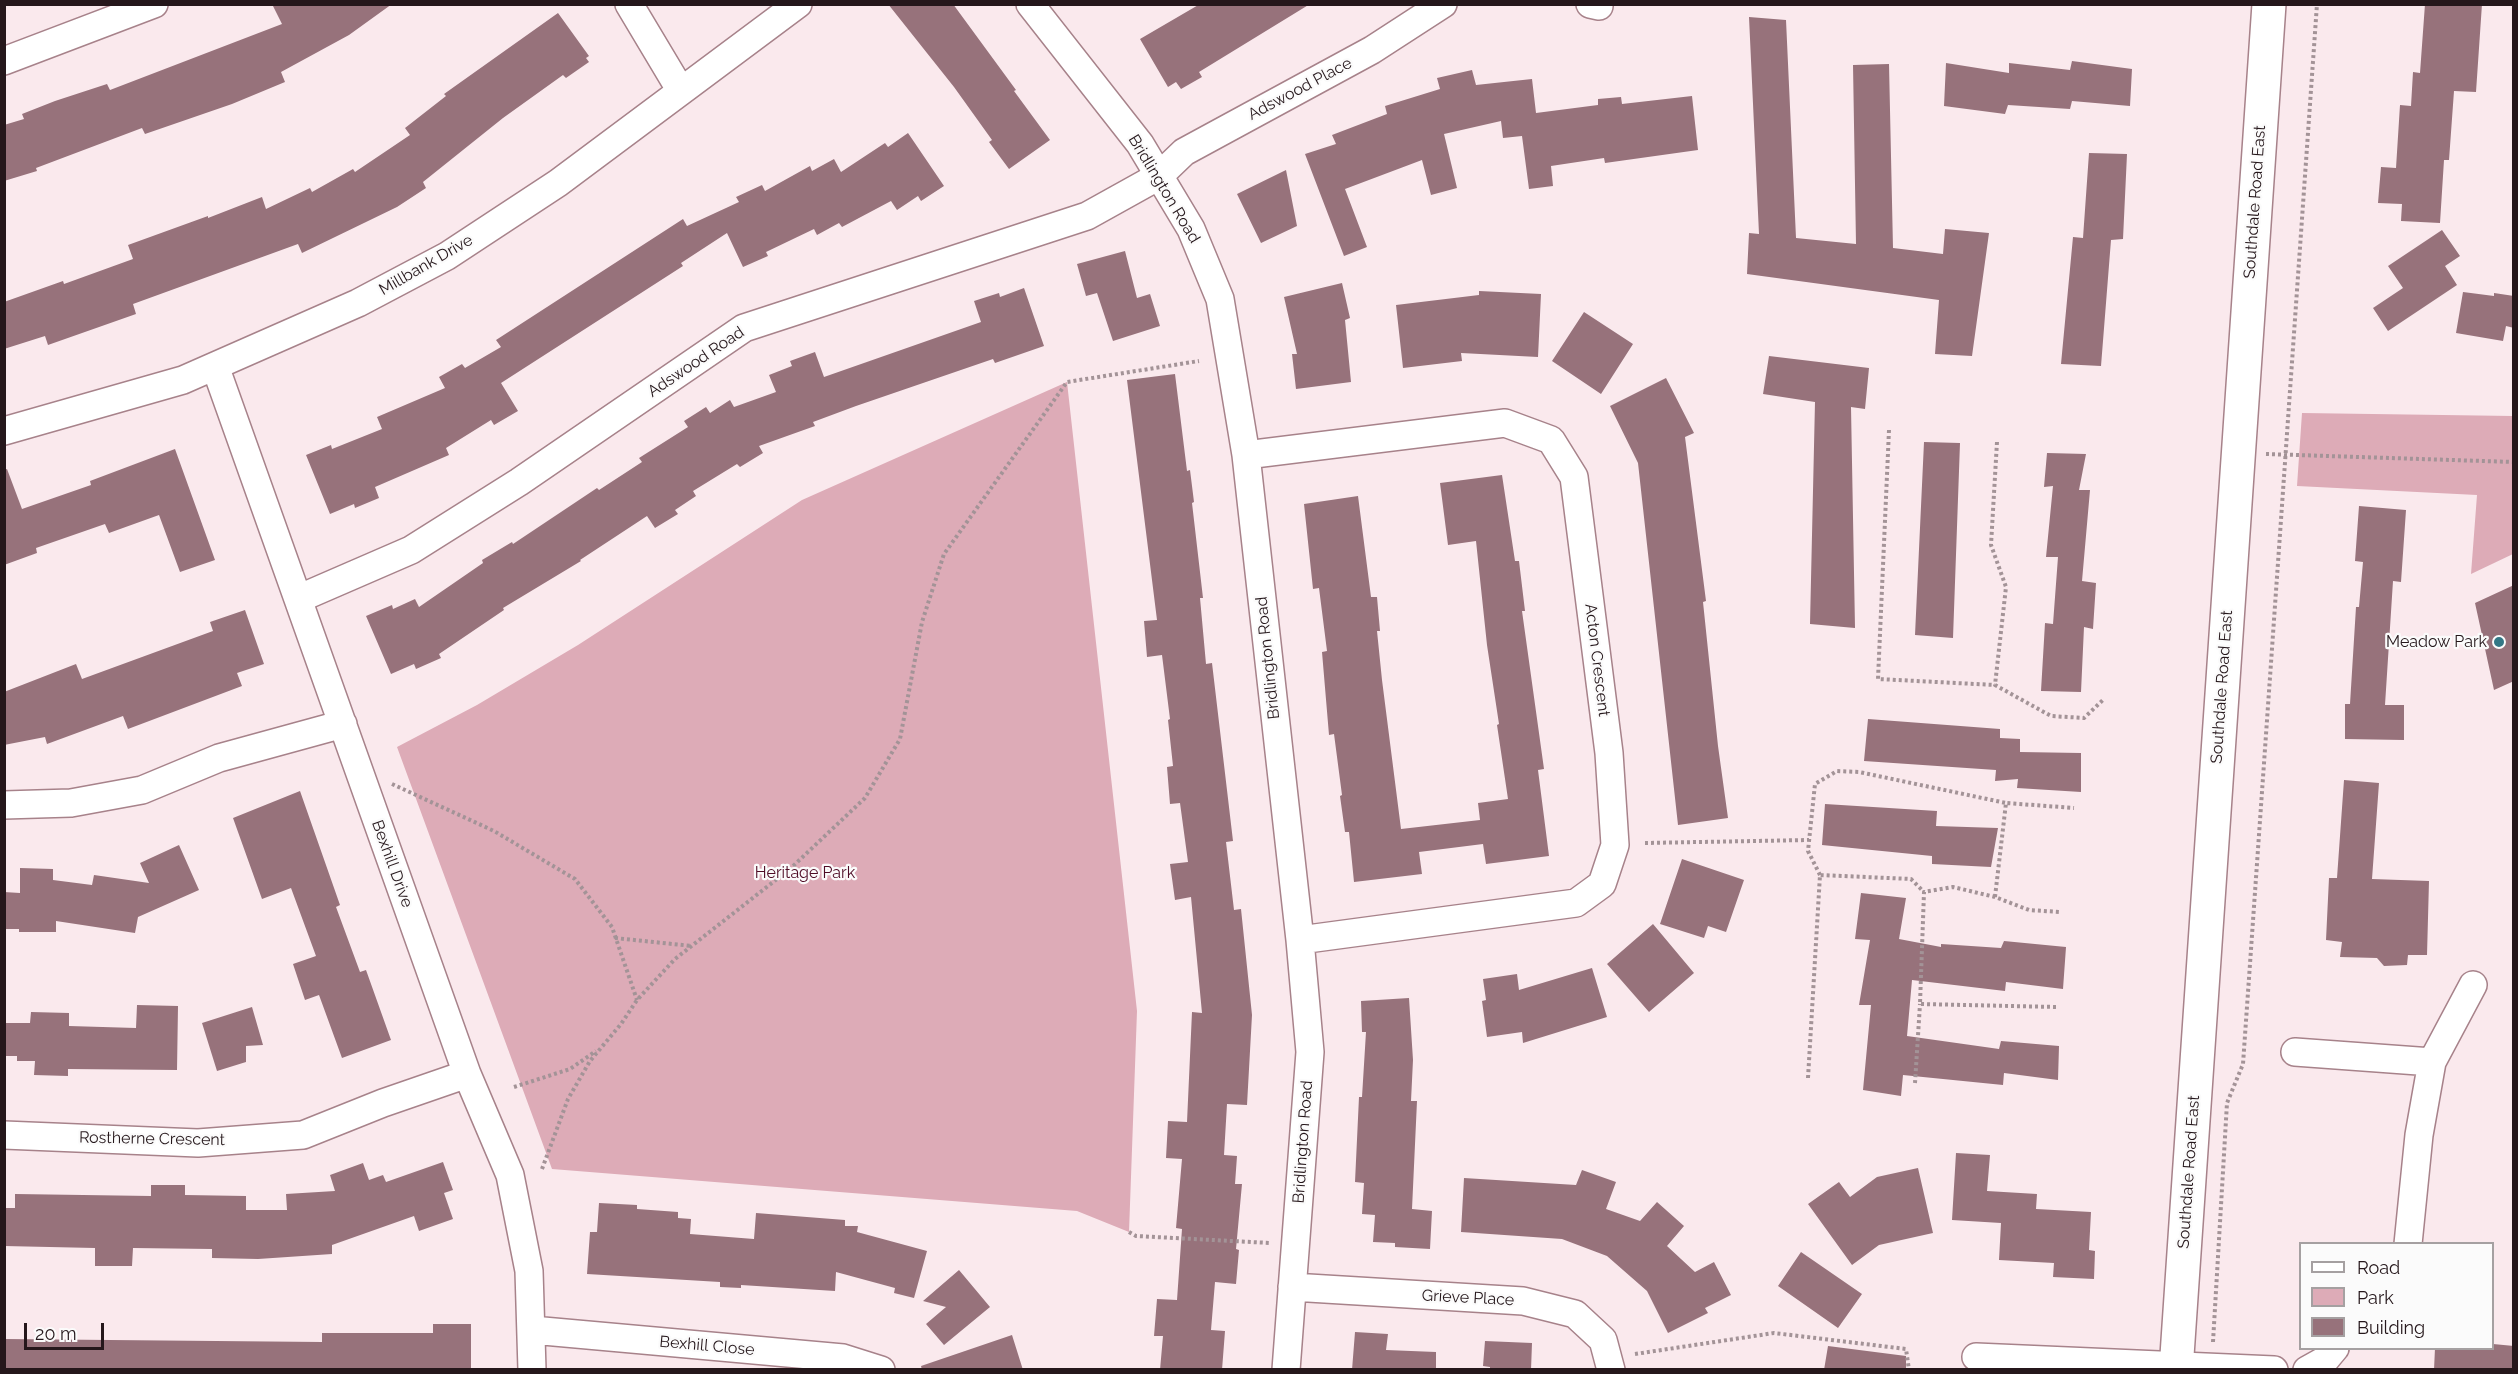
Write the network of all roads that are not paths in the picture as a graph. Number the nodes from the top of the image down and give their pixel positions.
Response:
1 (154, 4) edge
2 (629, 4) edge
3 (798, 4) edge
4 (1030, 4) edge
5 (1443, 4) edge
6 (2269, 4) edge
7 (4, 61) edge
8 (681, 91) junction
9 (1159, 176) junction
10 (215, 366) junction
11 (4, 431) edge
12 (1246, 455) junction
13 (298, 598) junction
14 (343, 724) junction
15 (4, 806) edge
16 (1300, 940) junction
17 (2473, 986) dead end
18 (2295, 1052) dead end
19 (2432, 1062) junction
20 (467, 1074) junction
21 (4, 1135) edge
22 (2408, 1242) edge
23 (1292, 1287) junction
24 (531, 1330) junction
25 (2333, 1350) edge
26 (1976, 1357) dead end
27 (2176, 1367) edge
28 (2212, 1368) edge
29 (532, 1370) edge
30 (881, 1370) edge
31 (1286, 1370) edge
32 (1611, 1370) edge
33 (2274, 1370) edge
34 (2307, 1370) edge

1 - 7 street
2 - 8 street
3 - 8 street, Millbank Drive
4 - 9 street, Bridlington Road
5 - 9 street, Adswood Place
6 - 27 main road, Southdale Road East
8 - 10 street, Millbank Drive
9 - 12 street, Bridlington Road
9 - 13 street, Adswood Road
10 - 11 street, Millbank Drive
10 - 13 street, Bexhill Drive
12 - 16 street, Bridlington Road
12 - 16 street, Acton Crescent
13 - 14 street, Bexhill Drive
14 - 15 street
14 - 20 street, Bexhill Drive
16 - 23 street, Bridlington Road
17 - 19 street
18 - 19 street
19 - 22 street
20 - 21 street, Rostherne Crescent
20 - 24 street, Bexhill Drive
23 - 31 street, Bridlington Road
23 - 32 street, Grieve Place
24 - 29 street, Bexhill Drive
24 - 30 street, Bexhill Close
25 - 34 street
26 - 27 street
27 - 28 street
28 - 33 street

